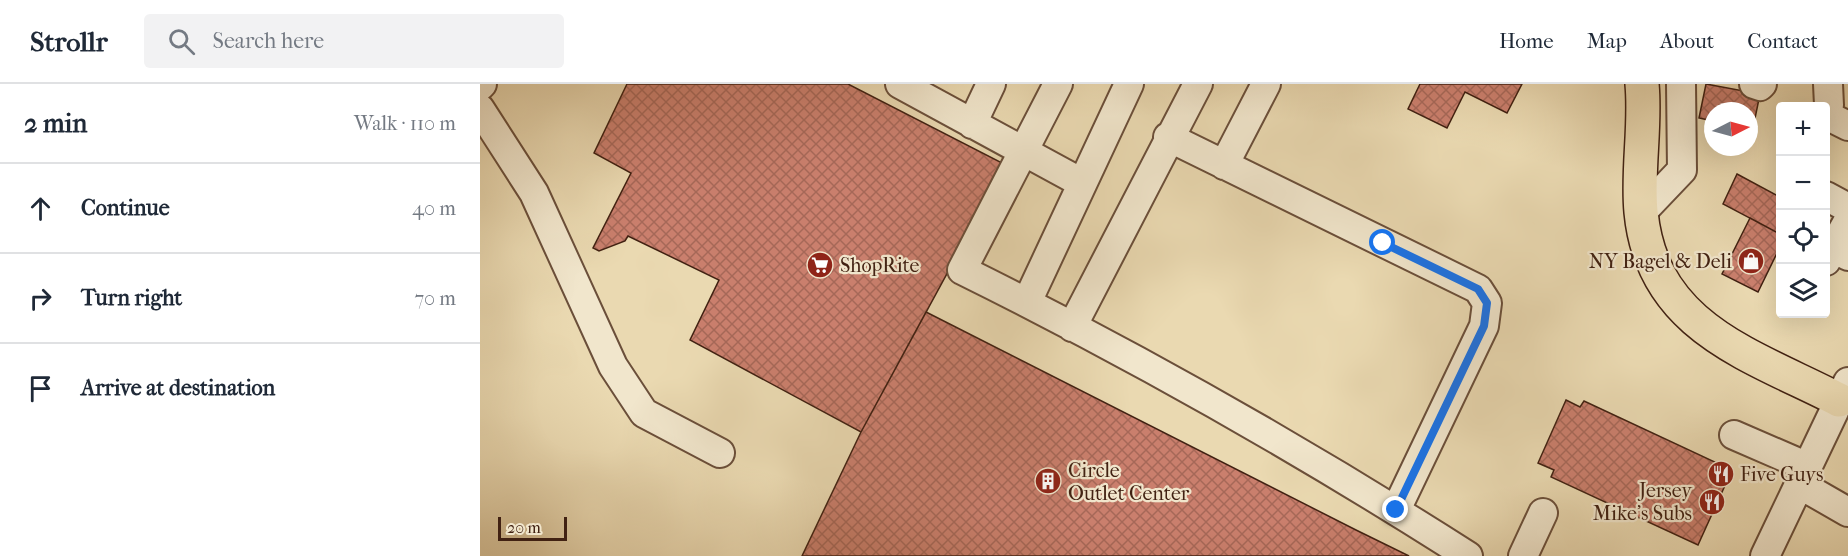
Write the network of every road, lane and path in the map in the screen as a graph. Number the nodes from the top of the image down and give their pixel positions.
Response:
1 (991, 84) edge
2 (1058, 84) edge
3 (1129, 84) edge
4 (1198, 84) edge
5 (1266, 84) edge
6 (1642, 84) edge
7 (1681, 84) edge
8 (1754, 84) edge
9 (1762, 84) edge
10 (1828, 84) edge
11 (915, 88) edge
12 (1830, 102) edge
13 (480, 109) edge
14 (1830, 115) edge
15 (972, 124) junction
16 (1848, 126) edge
17 (1168, 137) junction
18 (1024, 152) junction
19 (1224, 165) junction
20 (1082, 183) junction
21 (1830, 198) edge
22 (1848, 208) edge
23 (1641, 213) junction
24 (1848, 221) edge
25 (1835, 255) edge
26 (1027, 302) junction
27 (1072, 327) junction
28 (1845, 396) edge
29 (1734, 435) dead end
30 (720, 453) dead end
31 (1803, 476) junction
32 (1396, 510) junction
33 (1848, 512) edge
34 (1543, 513) dead end
35 (1468, 556) edge
36 (1523, 556) edge
37 (1765, 556) edge

1 - 15 street
2 - 18 street
3 - 20 street
4 - 17 street
5 - 19 street
6 - 23 highway
7 - 23 street
8 - 9 street
10 - 12 street
11 - 15 street
13 - 30 street
14 - 16 street
15 - 18 street
17 - 19 street
17 - 27 street
18 - 20 street
18 - 26 street
19 - 32 street
20 - 26 street
21 - 22 street
23 - 28 highway
24 - 25 street
26 - 27 street
27 - 32 street
28 - 31 street
29 - 31 street
31 - 33 street
31 - 37 street
32 - 35 street
34 - 36 street

